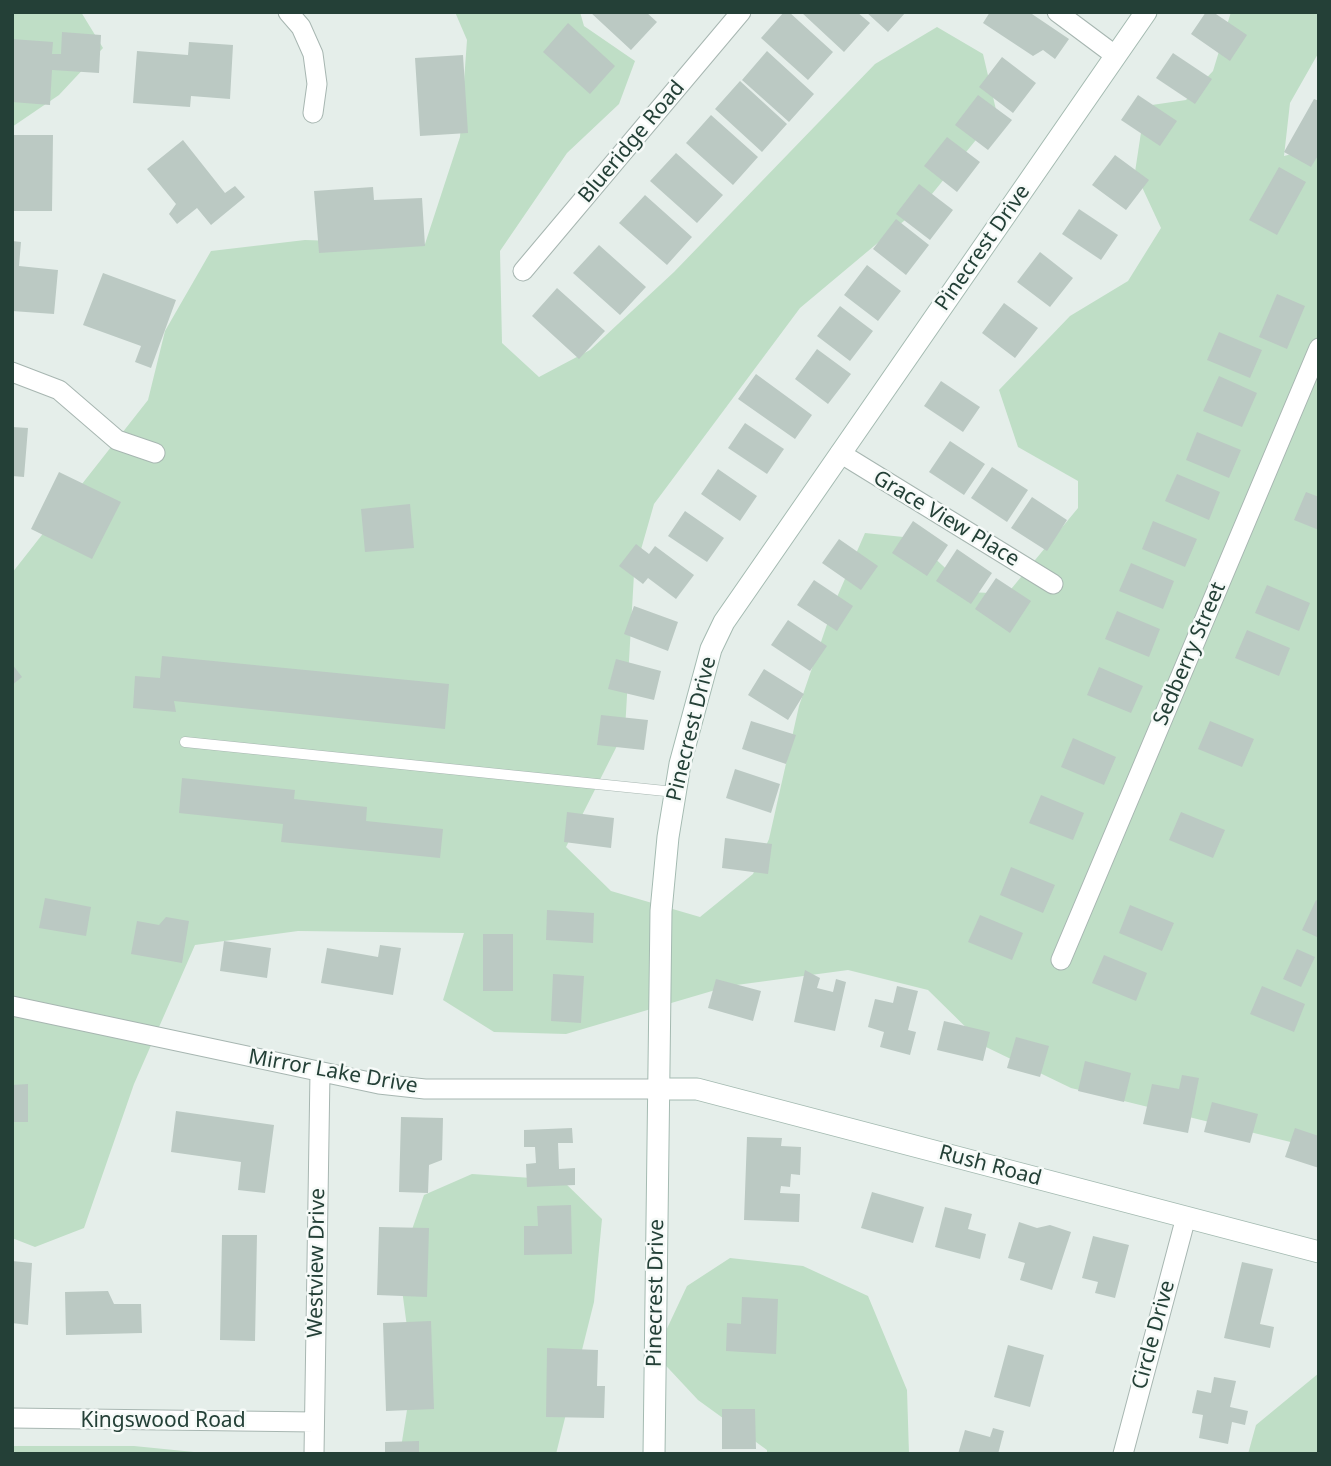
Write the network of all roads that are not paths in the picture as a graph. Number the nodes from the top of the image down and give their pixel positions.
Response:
1 (288, 12) edge
2 (741, 12) edge
3 (1057, 12) edge
4 (1146, 12) edge
5 (1116, 56) junction
6 (313, 113) dead end
7 (523, 271) dead end
8 (1319, 348) edge
9 (12, 372) edge
10 (155, 453) dead end
11 (840, 453) junction
12 (1053, 584) dead end
13 (185, 743) dead end
14 (675, 792) junction
15 (1060, 960) dead end
16 (12, 1006) edge
17 (320, 1072) junction
18 (659, 1089) junction
19 (1186, 1217) junction
20 (1319, 1252) edge
21 (12, 1418) edge
22 (314, 1422) junction
23 (314, 1454) edge
24 (654, 1454) edge
25 (1123, 1454) edge

1 - 6 street
2 - 7 street, Blueridge Road
3 - 5 street
4 - 5 street, Pinecrest Drive
5 - 11 street, Pinecrest Drive
8 - 15 street, Sedberry Street
9 - 10 street
11 - 12 street, Grace View Place
11 - 14 street, Pinecrest Drive
13 - 14 lane
14 - 18 street, Pinecrest Drive
16 - 17 street, Mirror Lake Drive
17 - 18 street, Mirror Lake Drive
17 - 22 street, Westview Drive
18 - 19 street, Rush Road
18 - 24 street, Pinecrest Drive
19 - 20 street, Rush Road
19 - 25 street, Circle Drive
21 - 22 street, Kingswood Road
22 - 23 street, Westview Drive

